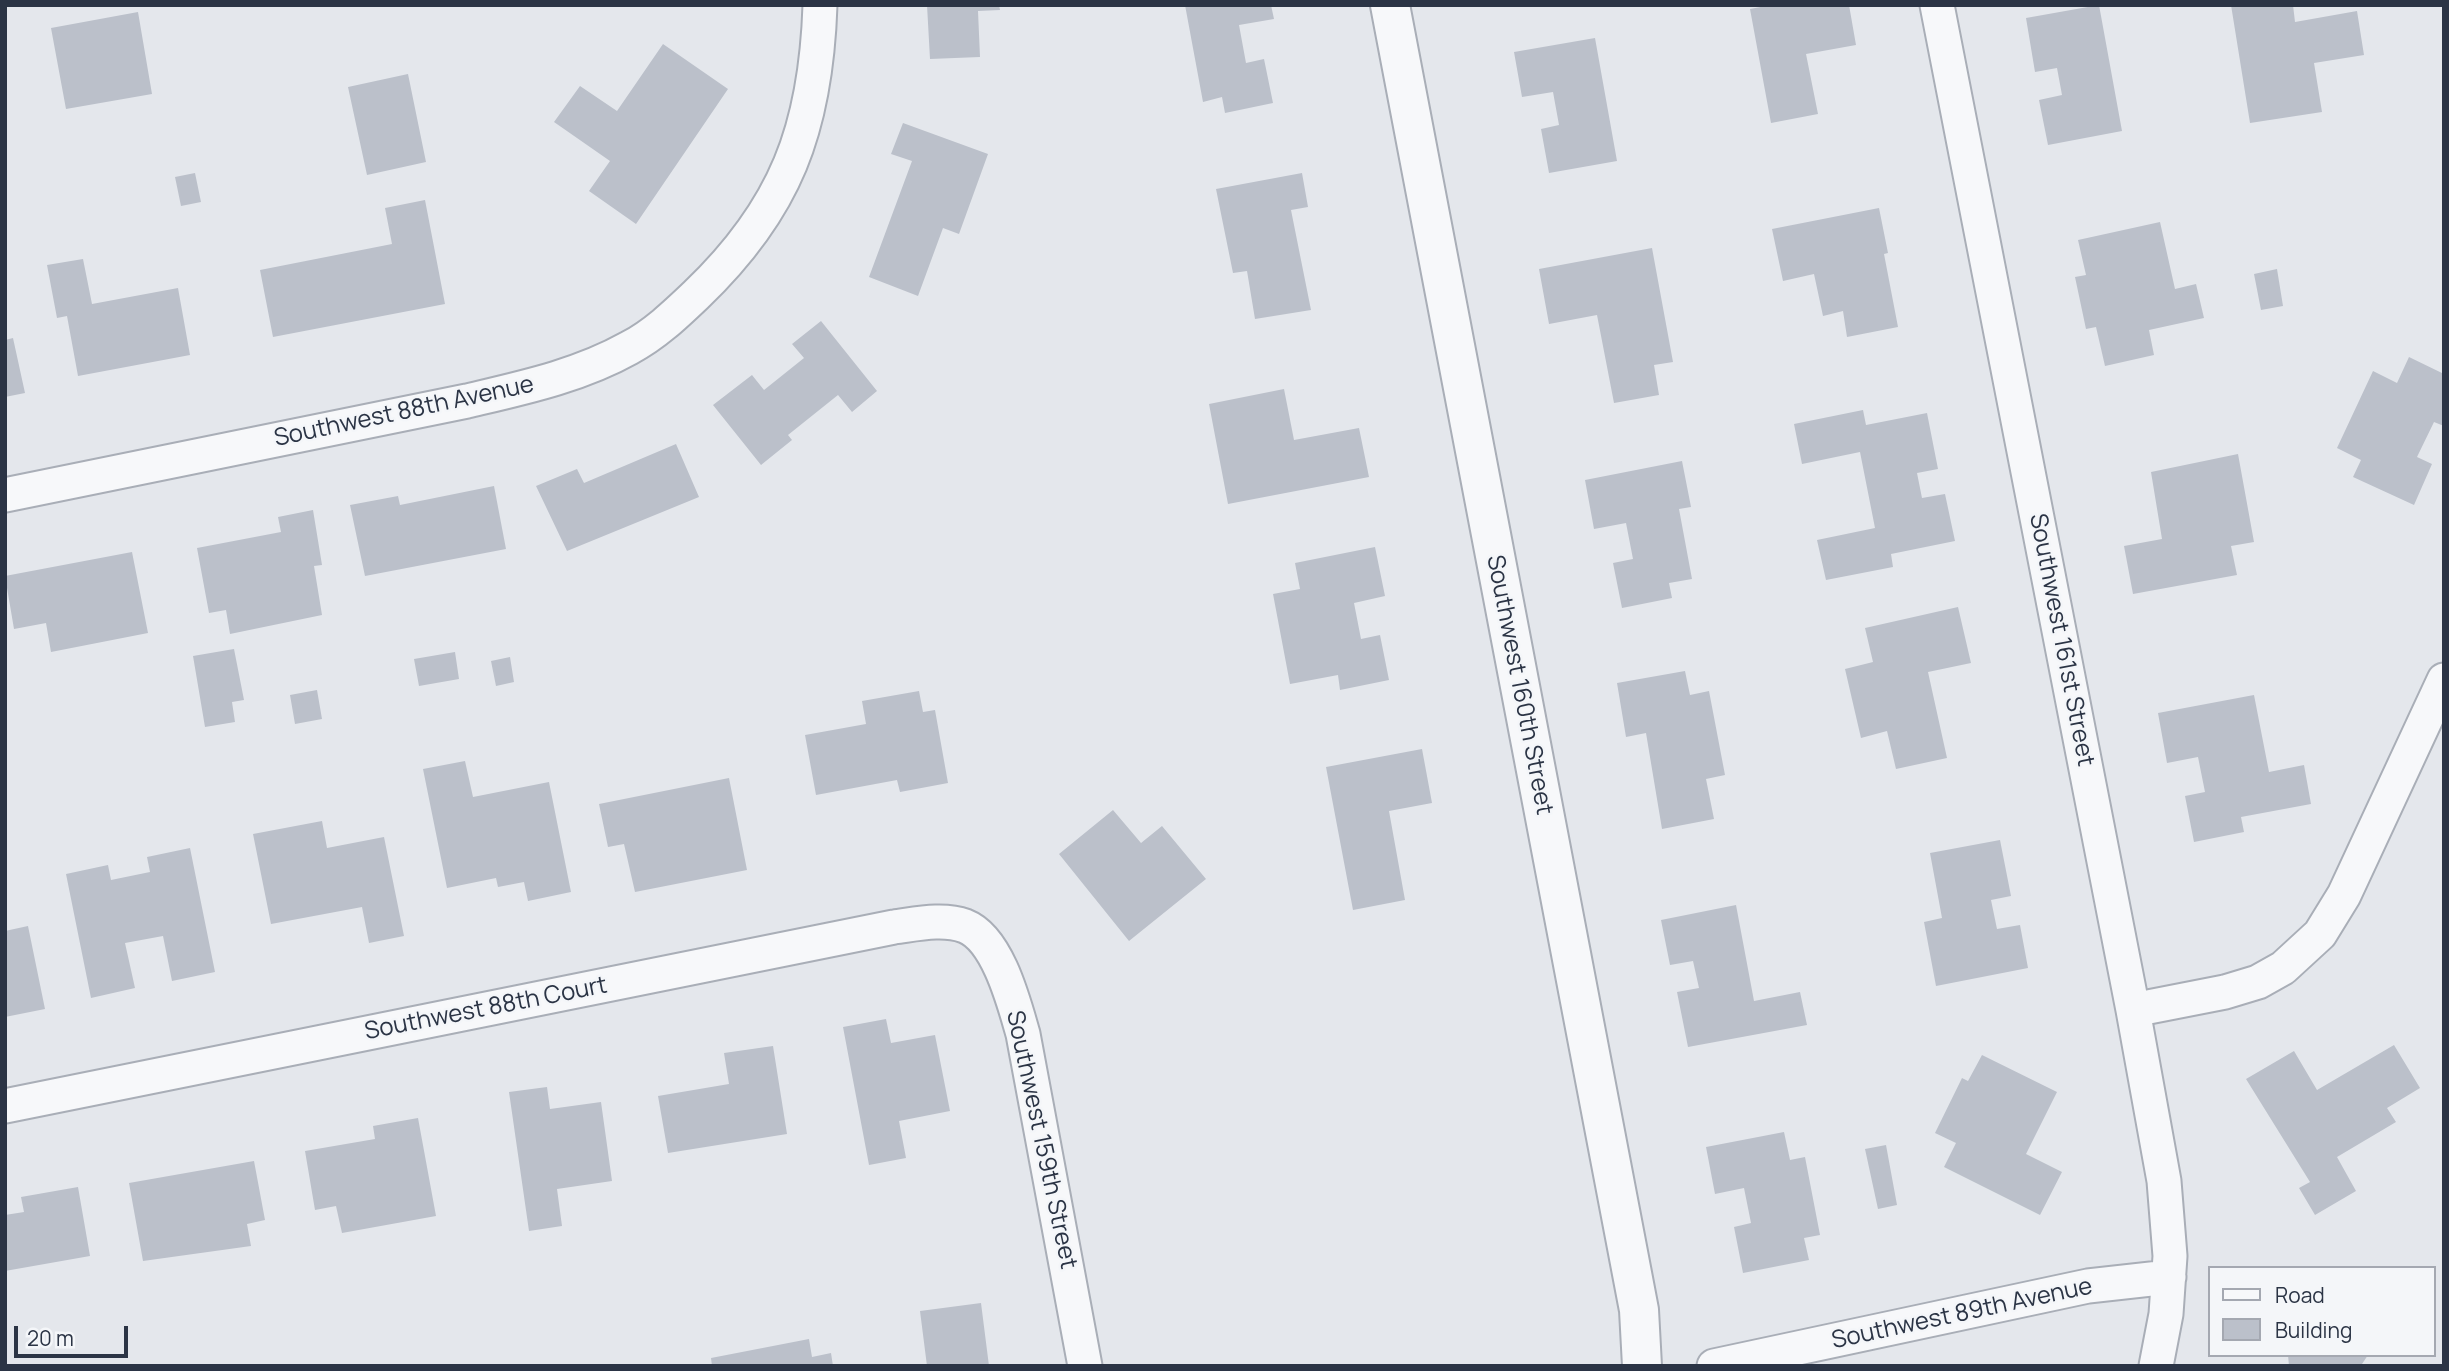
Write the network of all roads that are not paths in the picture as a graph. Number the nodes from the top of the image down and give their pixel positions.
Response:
1 (820, 5) edge
2 (1390, 5) edge
3 (1937, 5) edge
4 (5, 495) edge
5 (2444, 680) edge
6 (968, 927) joint
7 (2133, 1010) junction
8 (5, 1106) edge
9 (2168, 1277) junction
10 (1085, 1366) edge
11 (1642, 1366) edge
12 (1714, 1366) edge
13 (2156, 1366) edge

1 - 4 street, Southwest 88th Avenue
2 - 11 street, Southwest 160th Street
3 - 7 street, Southwest 161st Street
5 - 7 street
6 - 8 street, Southwest 88th Court
6 - 10 street, Southwest 159th Street
7 - 9 street, Southwest 161st Street
9 - 12 street, Southwest 89th Avenue
9 - 13 street, Southwest 161st Street

